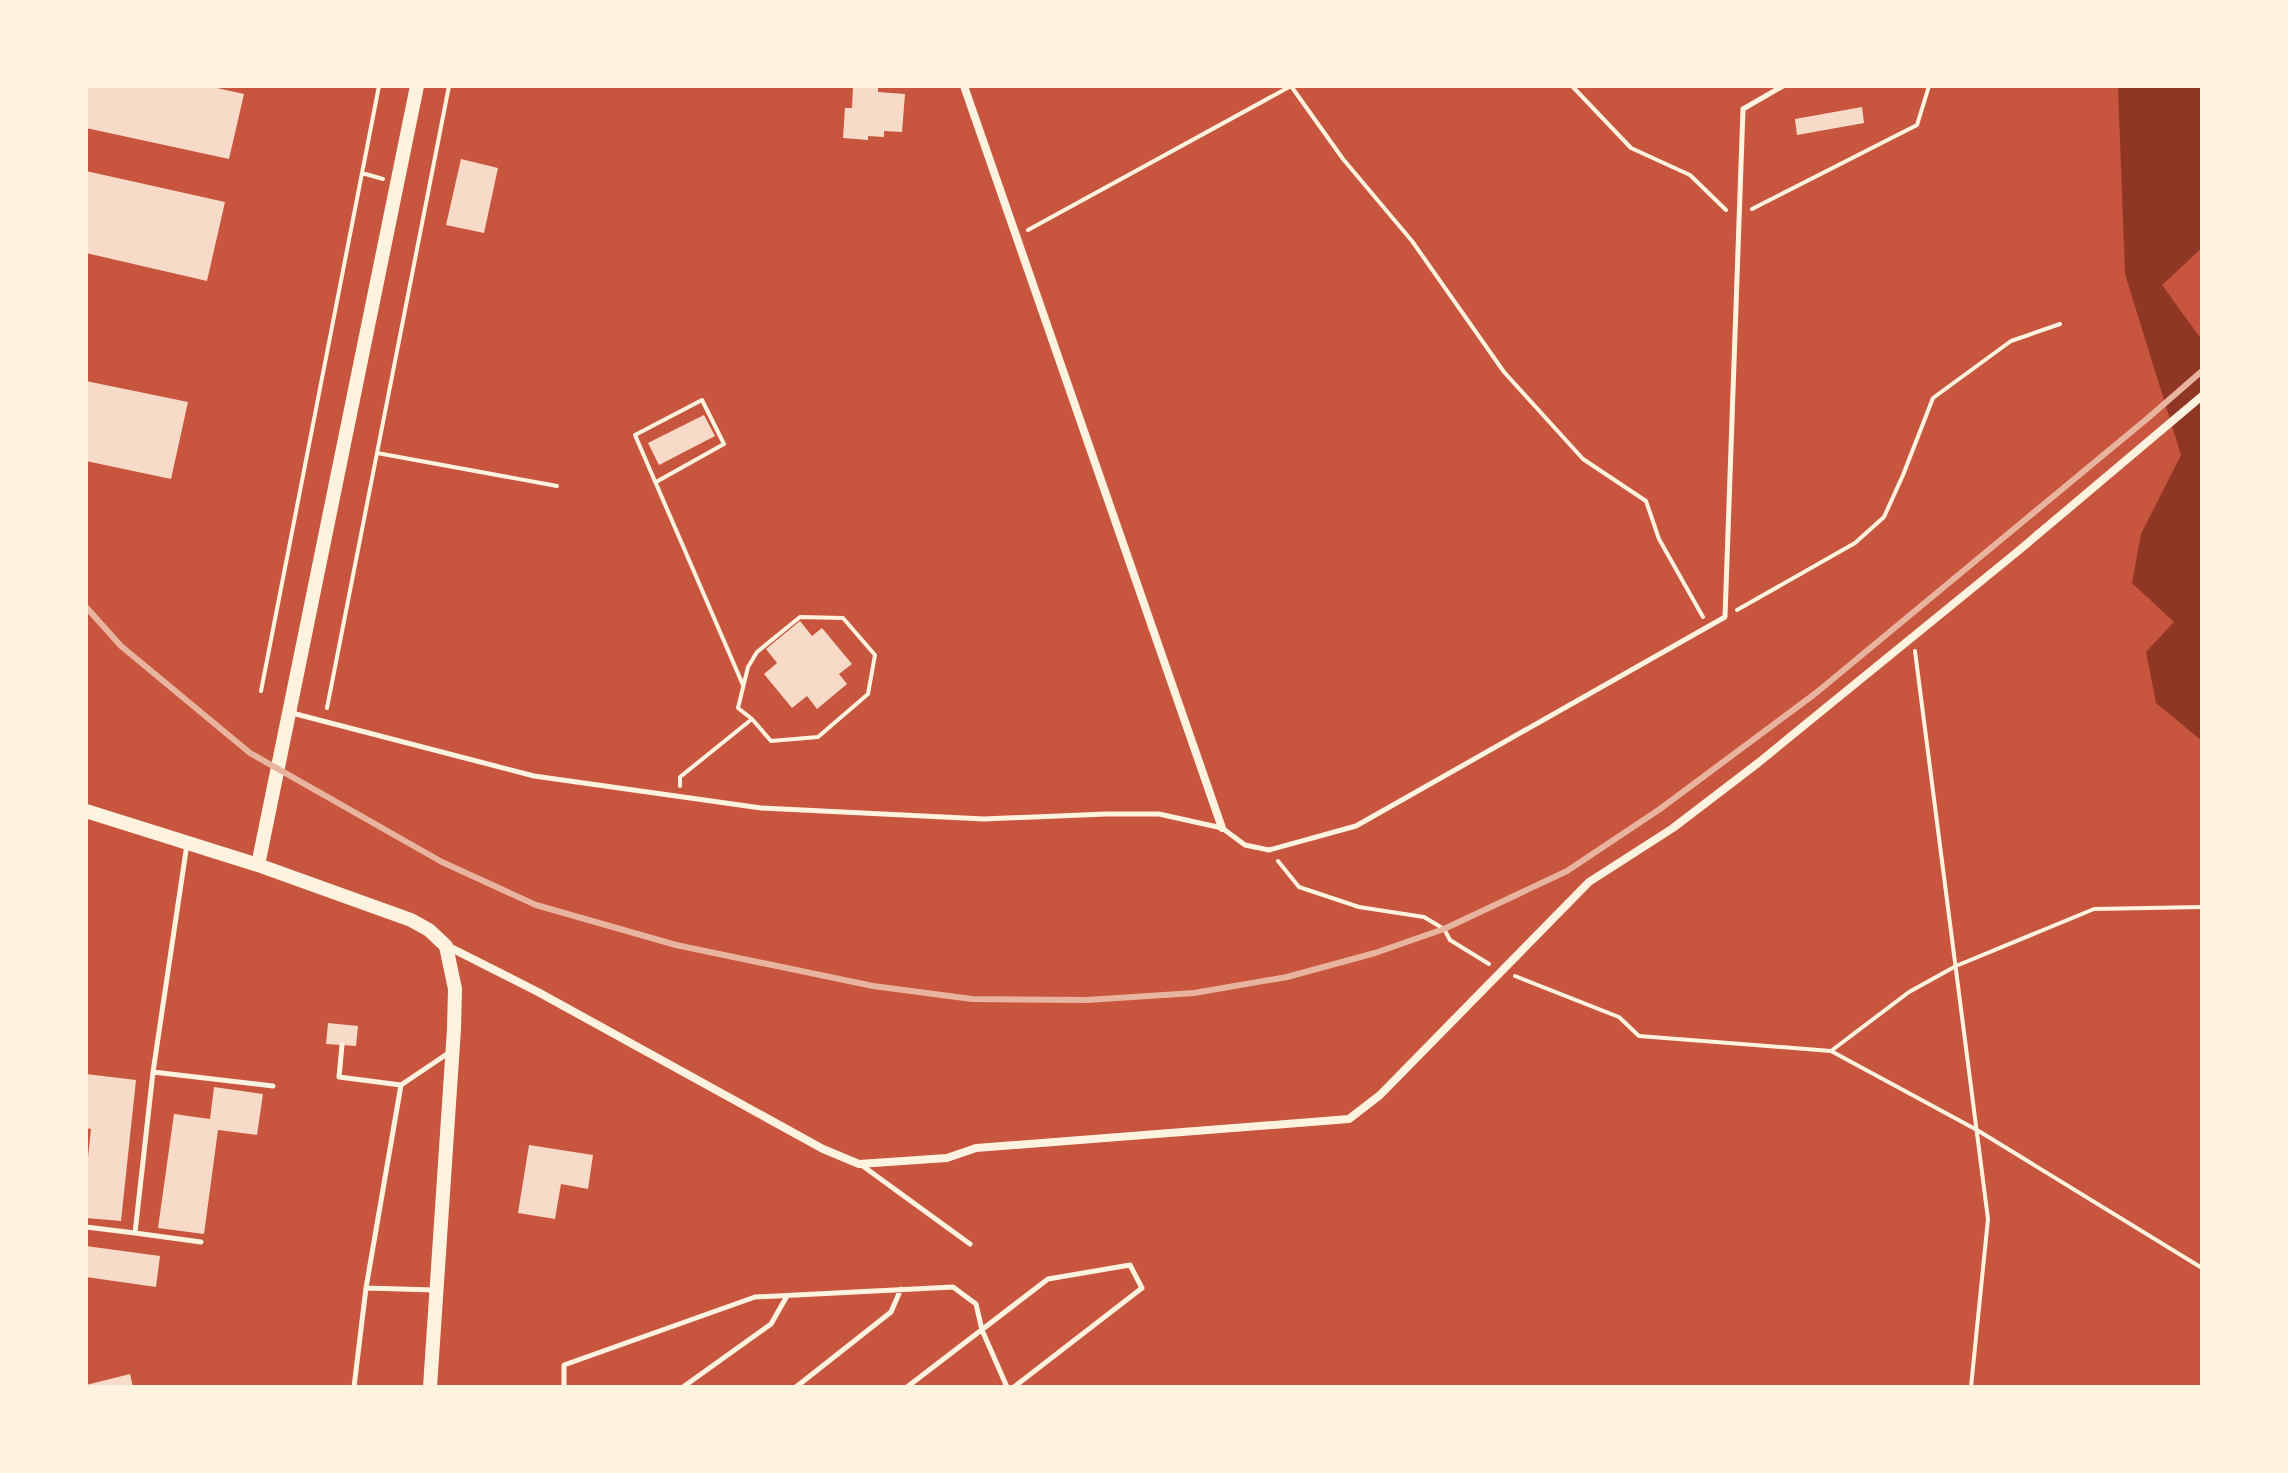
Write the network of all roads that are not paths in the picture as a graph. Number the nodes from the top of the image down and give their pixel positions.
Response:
1 (417, 86) edge
2 (964, 86) edge
3 (1783, 86) edge
4 (2202, 396) edge
5 (291, 713) junction
6 (86, 811) edge
7 (1222, 828) junction
8 (187, 843) junction
9 (258, 865) junction
10 (446, 946) junction
11 (342, 1045) dead end
12 (452, 1051) junction
13 (153, 1072) junction
14 (401, 1085) junction
15 (273, 1086) dead end
16 (859, 1164) junction
17 (86, 1227) edge
18 (135, 1233) junction
19 (201, 1242) dead end
20 (970, 1244) dead end
21 (366, 1288) junction
22 (901, 1289) junction
23 (435, 1290) junction
24 (788, 1295) junction
25 (982, 1330) junction
26 (354, 1387) edge
27 (430, 1387) edge
28 (564, 1387) edge
29 (683, 1387) edge
30 (796, 1387) edge
31 (907, 1387) edge
32 (1007, 1387) edge
33 (1014, 1387) edge

1 - 5 main road
2 - 7 street
3 - 7 lane
4 - 16 street
5 - 7 lane
5 - 9 main road
6 - 8 main road
8 - 9 main road
8 - 13 lane
9 - 10 main road
10 - 12 main road
10 - 16 street
11 - 14 lane
12 - 14 lane
12 - 23 main road
13 - 15 lane
13 - 18 lane
14 - 21 lane
16 - 20 lane
17 - 18 lane
18 - 19 lane
21 - 23 lane
21 - 26 lane
22 - 24 lane
22 - 25 lane
22 - 30 lane
23 - 27 main road
24 - 28 lane
24 - 29 lane
25 - 31 lane
25 - 32 lane
25 - 33 lane

